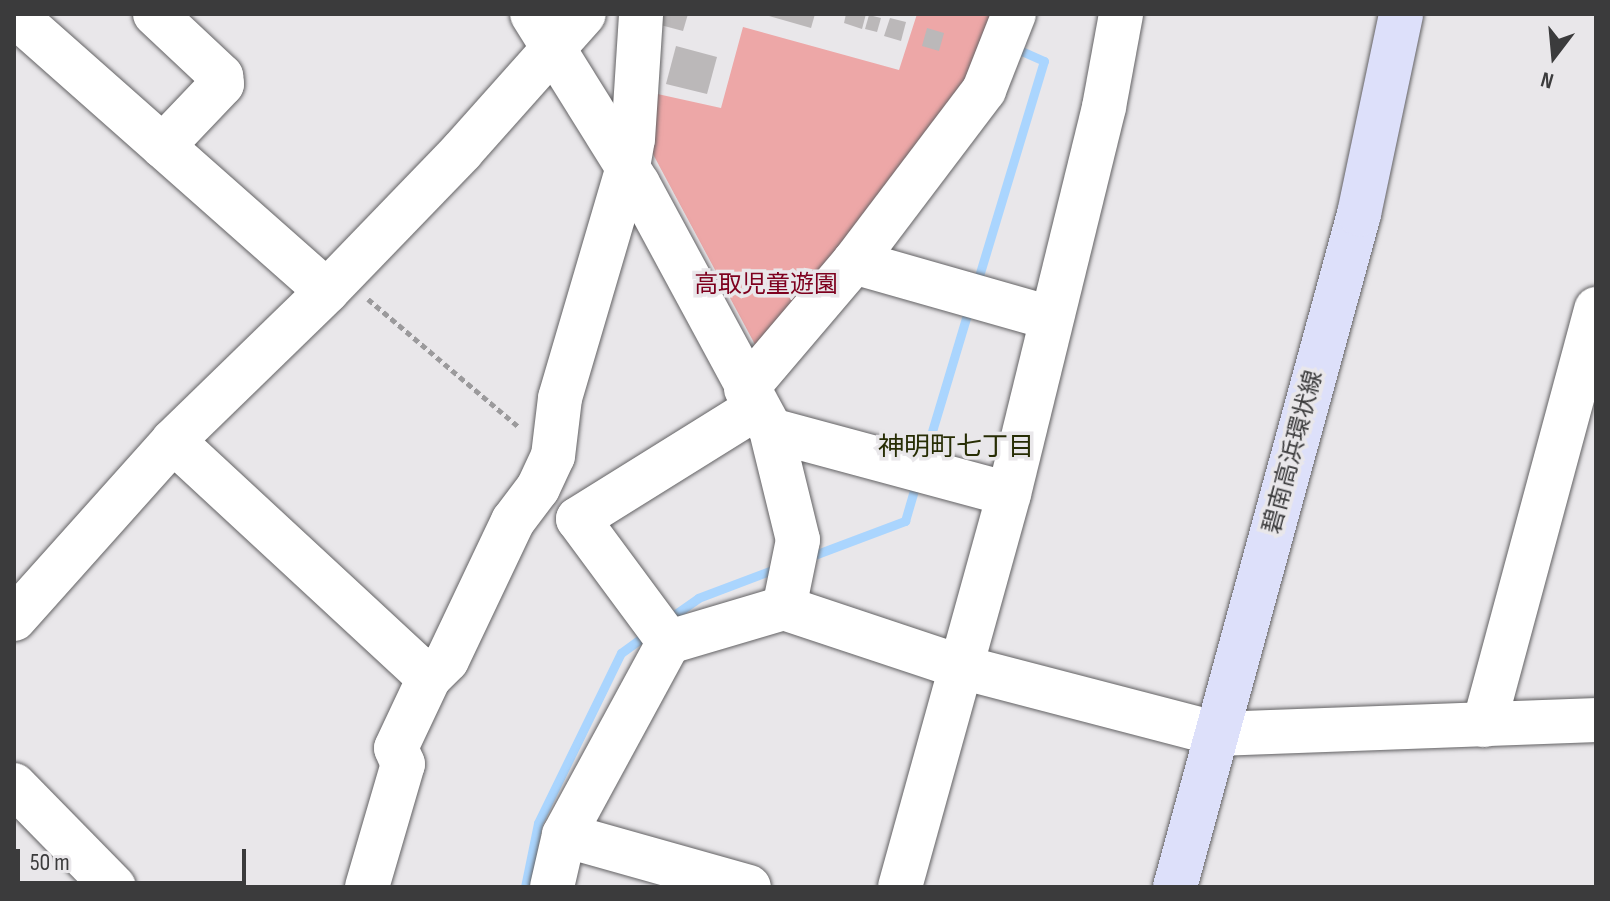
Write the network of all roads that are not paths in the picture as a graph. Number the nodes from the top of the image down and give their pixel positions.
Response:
1 (155, 14) edge
2 (584, 14) edge
3 (641, 14) edge
4 (1014, 14) edge
5 (1121, 14) edge
6 (1401, 14) edge
7 (19, 18) edge
8 (543, 32) edge
9 (163, 146) junction
10 (628, 167) junction
11 (854, 262) junction
12 (334, 284) junction
13 (1596, 309) edge
14 (1050, 318) junction
15 (758, 409) junction
16 (173, 441) junction
17 (1009, 494) junction
18 (784, 608) junction
19 (14, 619) edge
20 (669, 642) junction
21 (961, 667) junction
22 (429, 678) junction
23 (1596, 720) edge
24 (1484, 725) junction
25 (1218, 734) junction
26 (14, 785) edge
27 (564, 835) junction
28 (114, 887) edge
29 (367, 887) edge
30 (552, 887) edge
31 (749, 887) edge
32 (900, 887) edge
33 (1175, 887) edge

1 - 9 street
2 - 8 street
3 - 10 street
4 - 11 street
5 - 14 street
6 - 25 main road, 碧南高浜環状線
7 - 9 street
8 - 10 street
8 - 12 street
9 - 12 street
10 - 15 street
10 - 22 street
11 - 14 street
11 - 15 street
12 - 16 street
13 - 24 street
14 - 17 street
15 - 17 street
15 - 18 street
15 - 20 street
16 - 19 street
16 - 22 street
17 - 21 street
18 - 20 street
18 - 21 street
20 - 27 street
21 - 25 street
21 - 32 street
22 - 29 street
23 - 24 street
24 - 25 street
25 - 33 main road, 碧南高浜環状線
26 - 28 street
27 - 30 street
27 - 31 street

